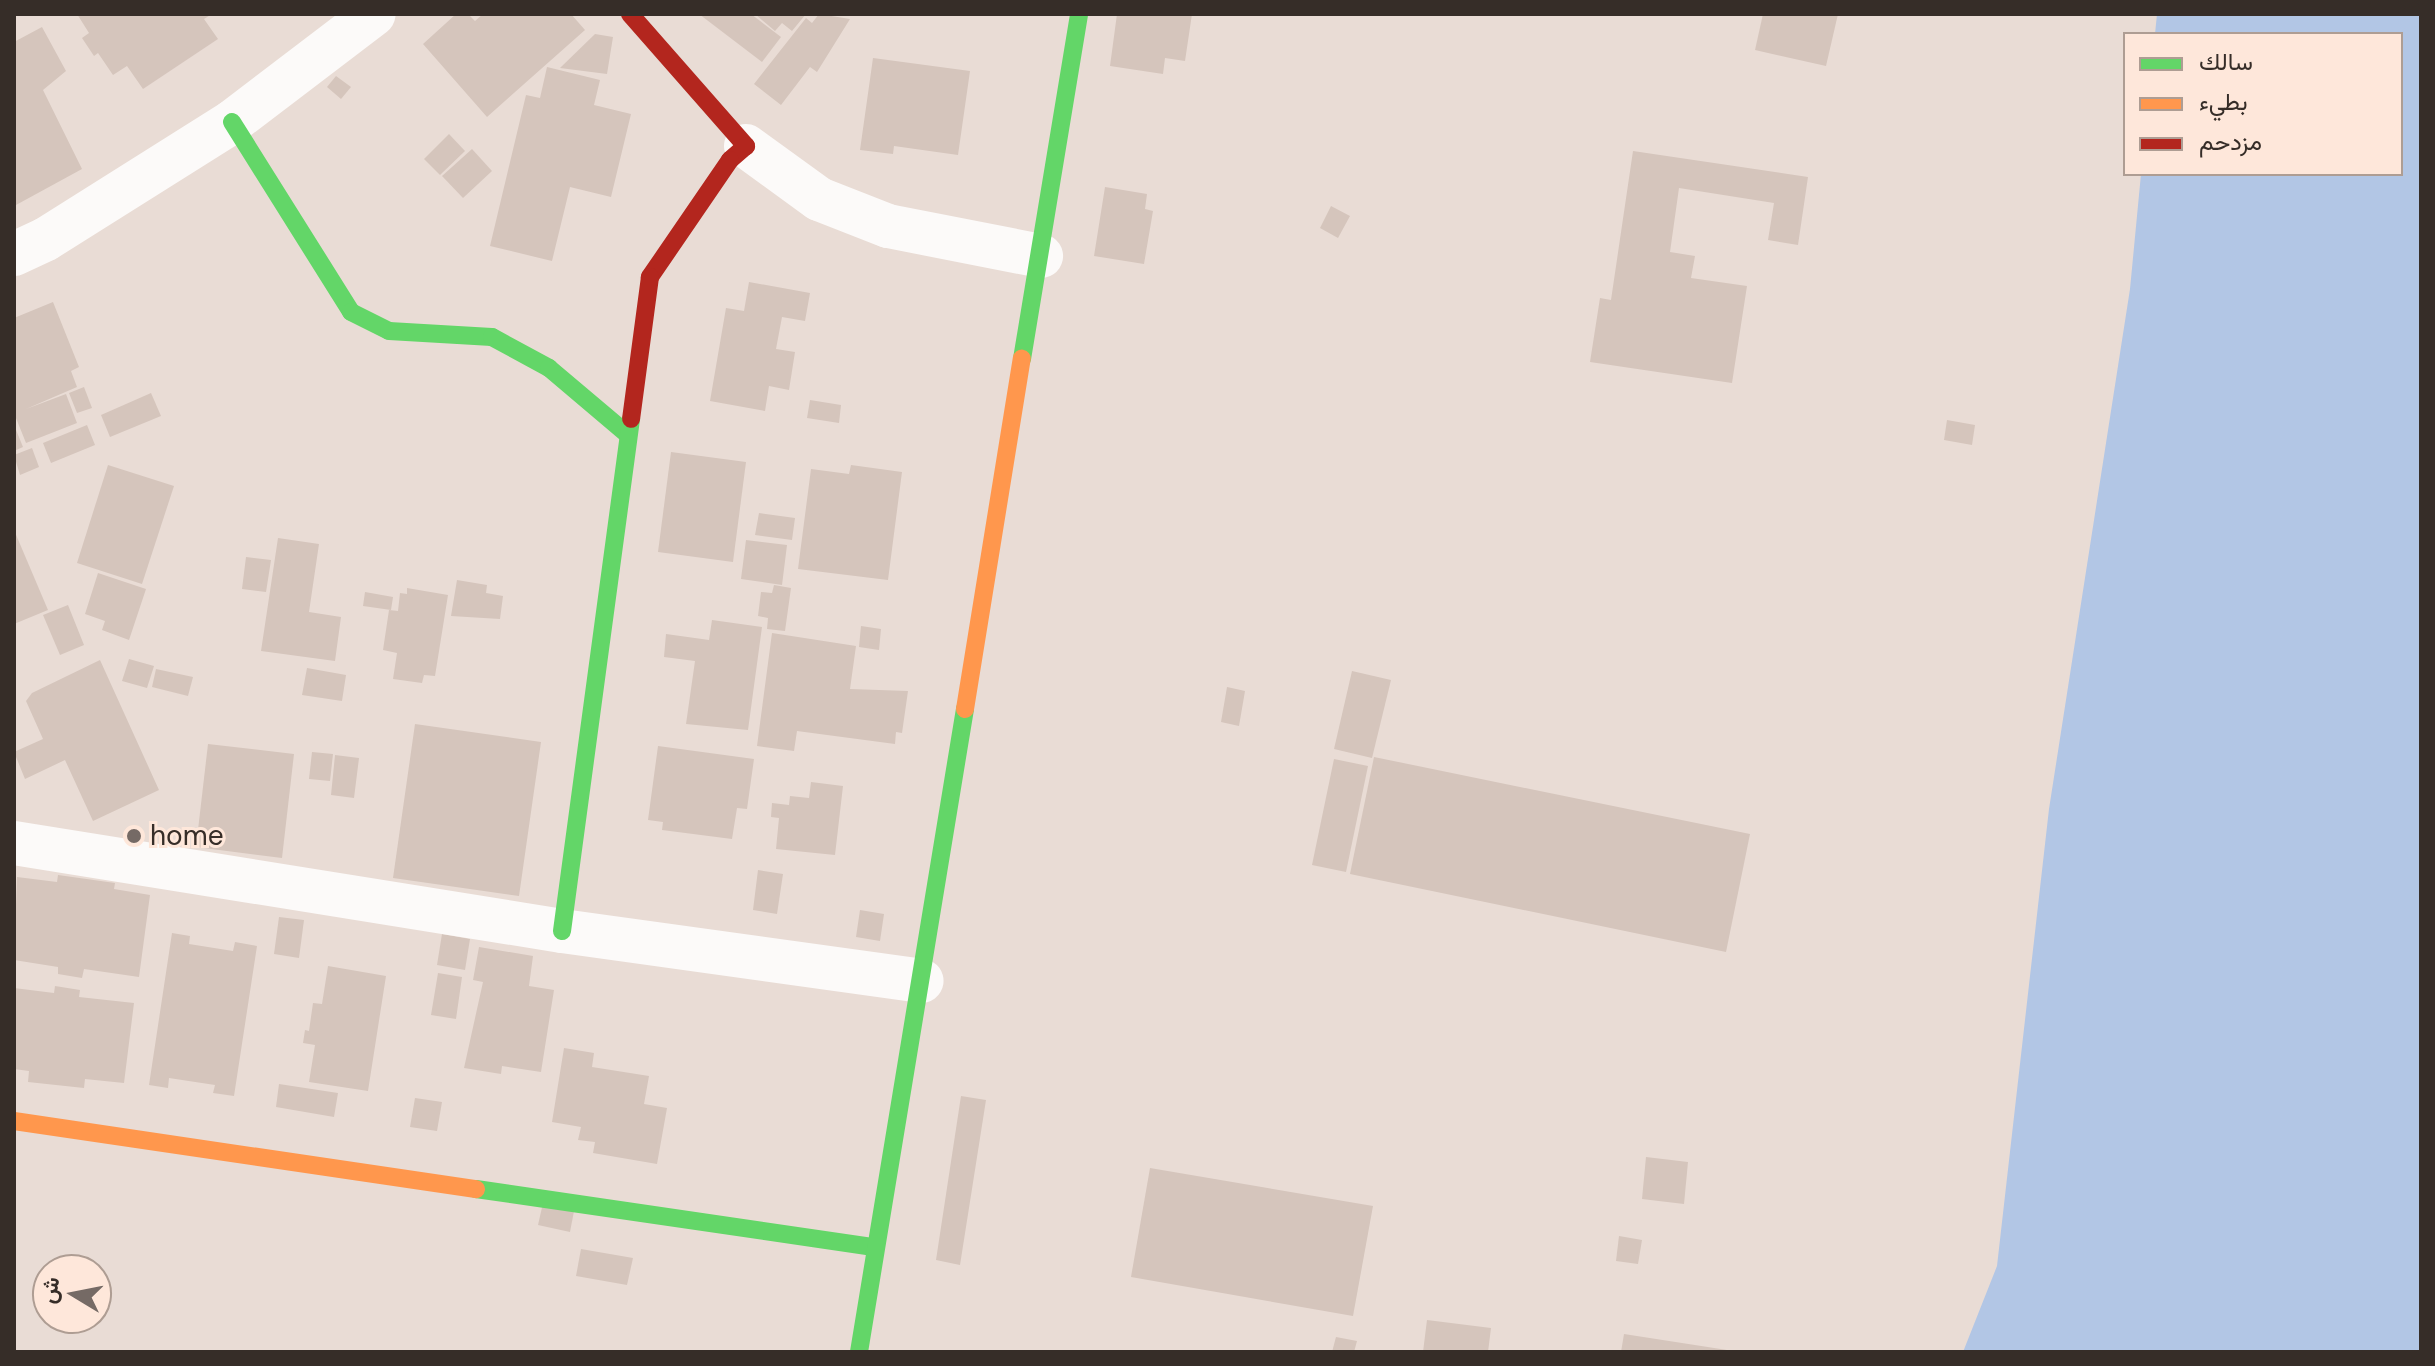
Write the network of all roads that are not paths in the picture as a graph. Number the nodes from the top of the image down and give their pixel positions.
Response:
1 (374, 14) edge
2 (630, 14) edge
3 (1079, 14) edge
4 (232, 122) junction
5 (746, 146) junction
6 (14, 254) edge
7 (1041, 256) junction
8 (627, 434) junction
9 (14, 843) edge
10 (562, 931) junction
11 (922, 981) junction
12 (14, 1121) edge
13 (874, 1247) junction
14 (859, 1352) edge

1 - 4 street
2 - 5 street
3 - 7 street
4 - 6 street
4 - 8 street
5 - 7 street
5 - 8 street
7 - 11 street
8 - 10 street
9 - 10 street
10 - 11 street
11 - 13 street
12 - 13 street
13 - 14 street

